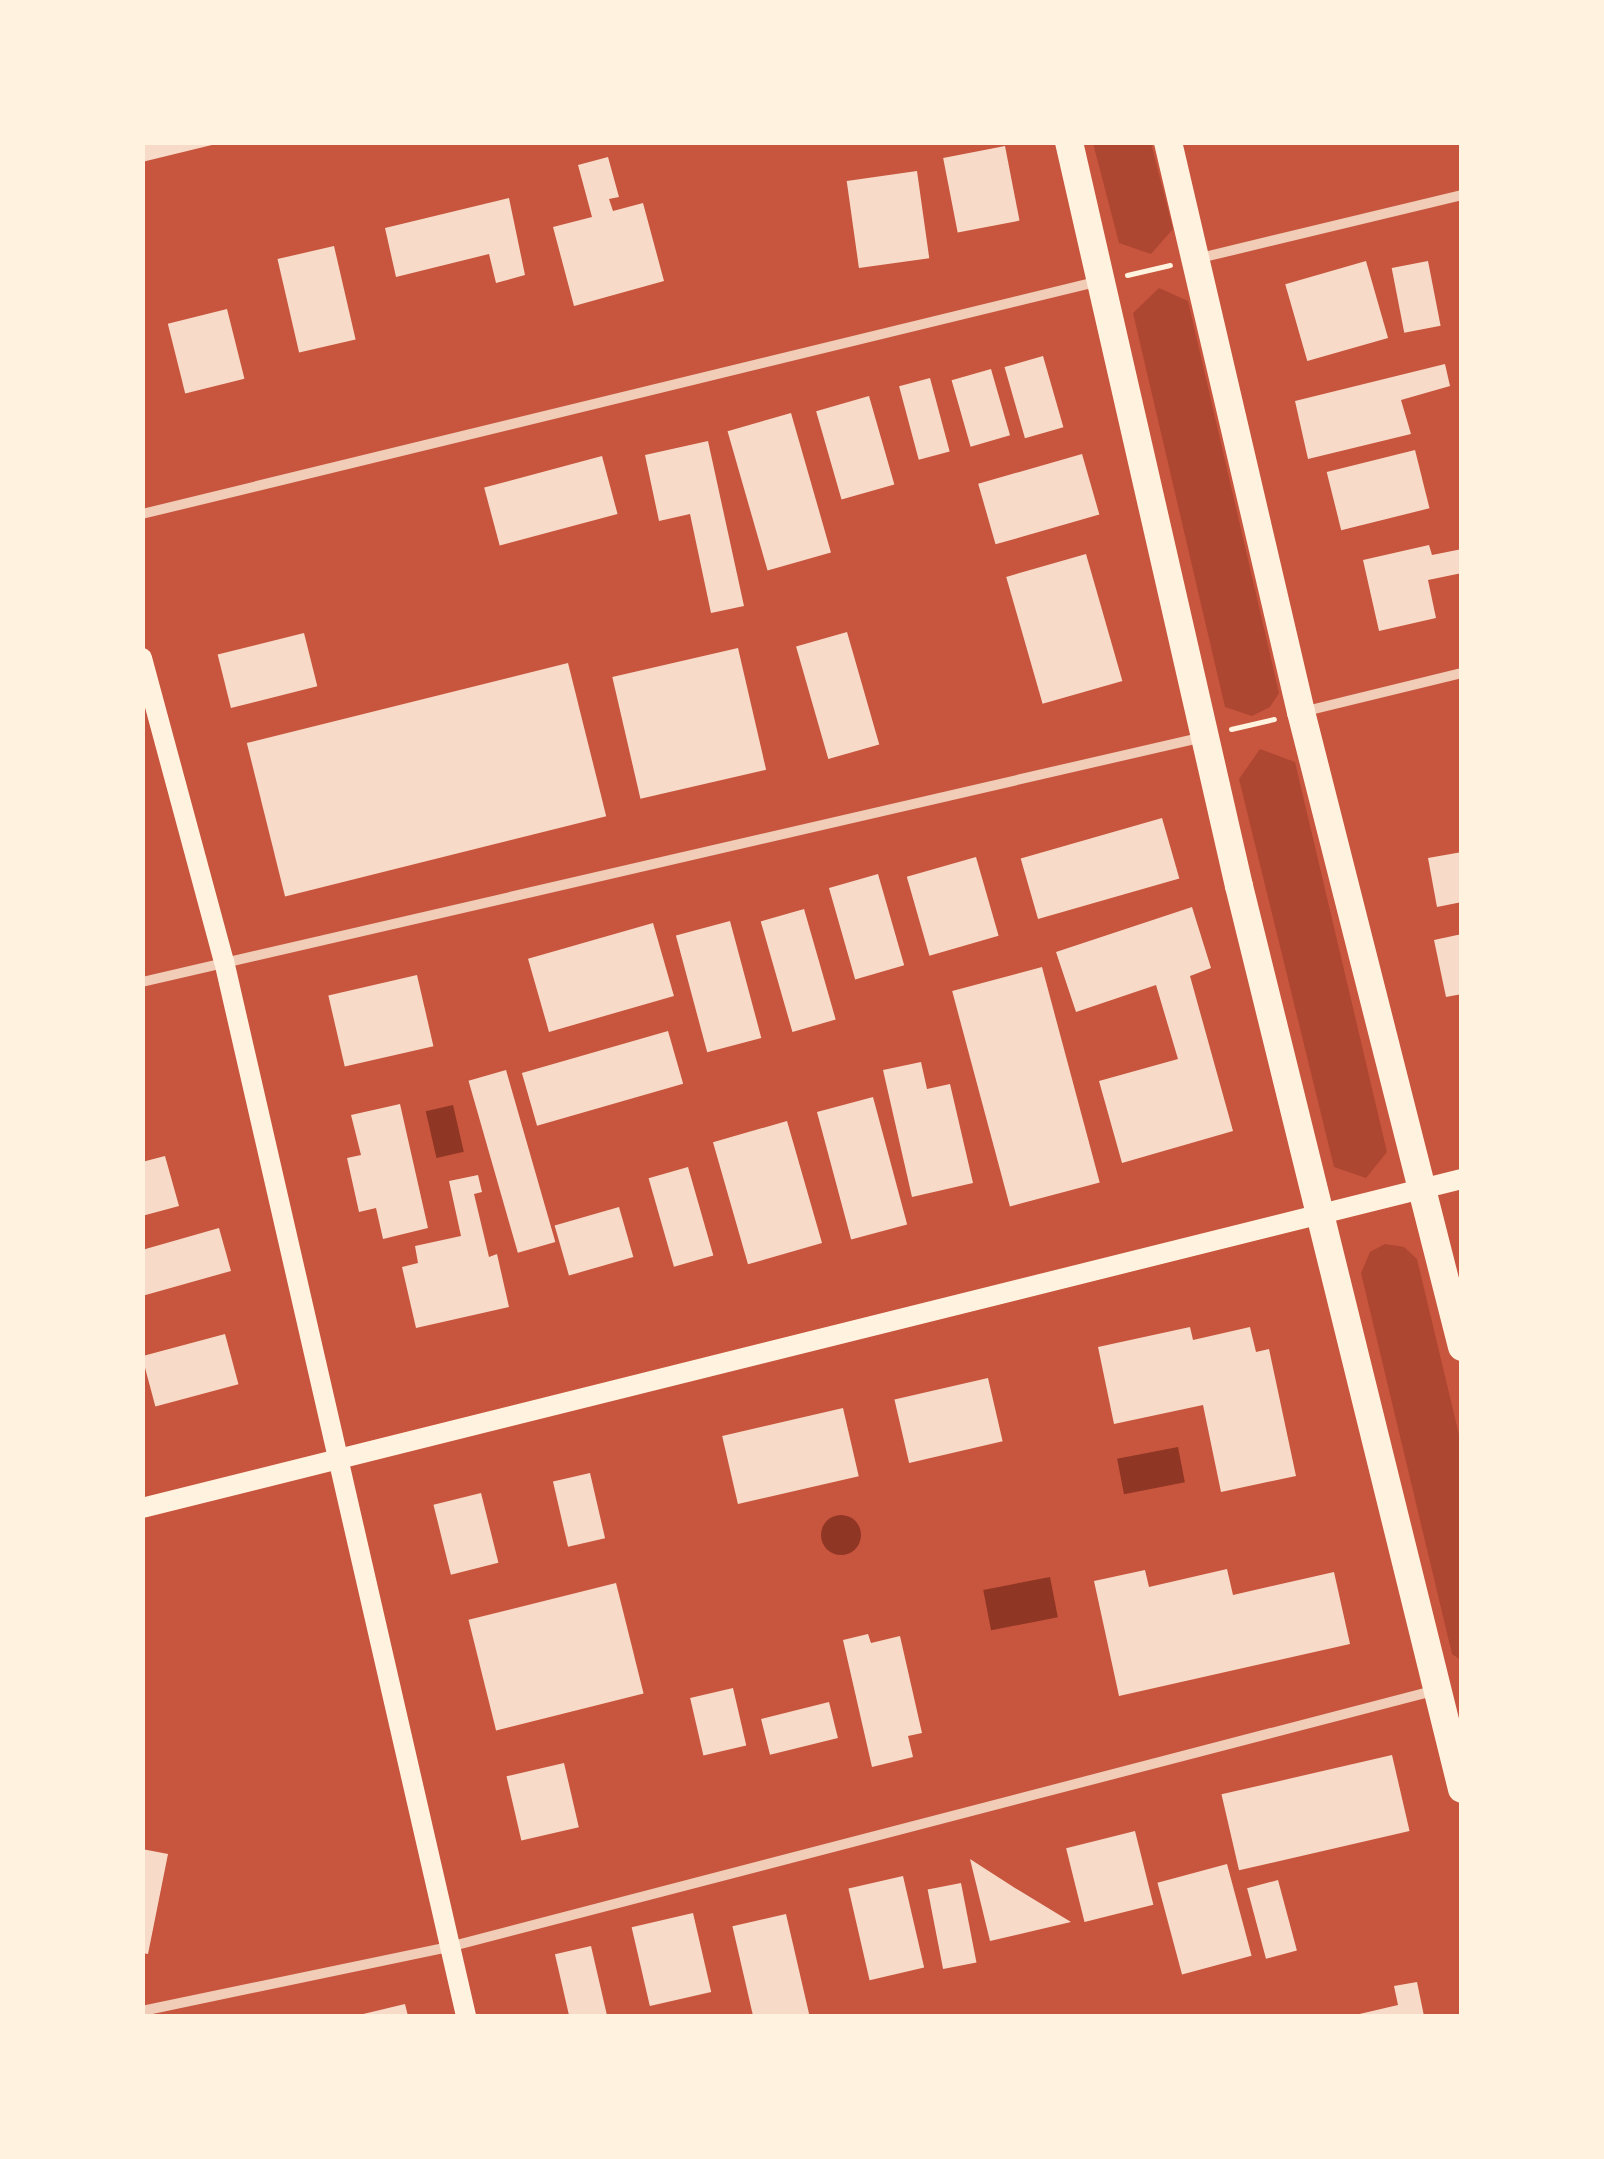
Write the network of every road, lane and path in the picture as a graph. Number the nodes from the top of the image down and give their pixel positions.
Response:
1 (1068, 142) edge
2 (1168, 142) edge
3 (1462, 196) edge
4 (1197, 259) junction
5 (1102, 280) junction
6 (142, 514) edge
7 (142, 658) edge
8 (1462, 673) edge
9 (1301, 712) junction
10 (1206, 736) junction
11 (224, 961) junction
12 (142, 982) edge
13 (1462, 1179) edge
14 (1424, 1188) junction
15 (1320, 1213) junction
16 (1462, 1347) edge
17 (337, 1462) junction
18 (142, 1508) edge
19 (1436, 1690) junction
20 (1462, 1788) edge
21 (449, 1947) junction
22 (142, 2012) edge
23 (466, 2016) edge

1 - 5 highway
2 - 4 highway
3 - 4 street
4 - 5 path
4 - 9 highway
5 - 6 street
5 - 10 highway
7 - 11 main road
8 - 9 street
9 - 10 path
9 - 14 highway
10 - 11 street
10 - 15 highway
11 - 12 street
11 - 17 main road
13 - 14 main road
14 - 15 main road
14 - 16 highway
15 - 17 main road
15 - 19 highway
17 - 18 main road
17 - 21 main road
19 - 20 highway
19 - 21 street
21 - 22 street
21 - 23 main road

